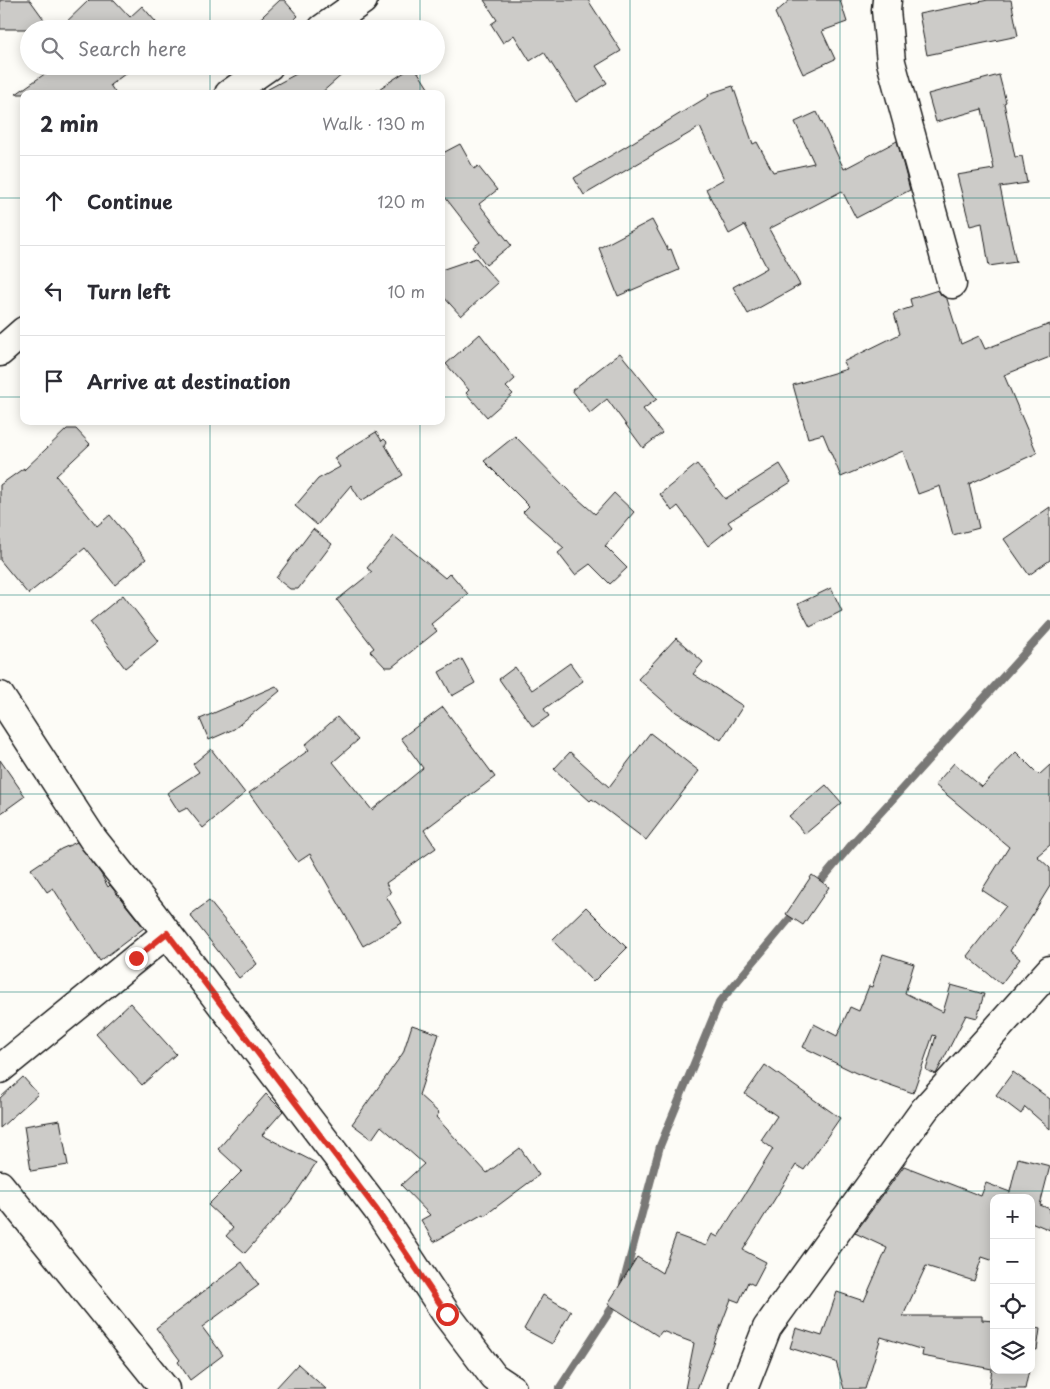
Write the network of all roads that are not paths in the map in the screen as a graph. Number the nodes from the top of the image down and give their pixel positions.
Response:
1 (363, 0) edge
2 (887, 0) edge
3 (335, 20) edge
4 (255, 75) edge
5 (235, 90) edge
6 (952, 284) dead end
7 (20, 334) edge
8 (0, 352) edge
9 (2, 702) edge
10 (167, 933) junction
11 (1050, 970) edge
12 (0, 1068) edge
13 (0, 1185) edge
14 (165, 1389) edge
15 (512, 1389) edge
16 (743, 1389) edge

1 - 3 street
2 - 6 street
4 - 5 street
7 - 8 street
9 - 10 street
10 - 12 street
10 - 15 street
11 - 16 street
13 - 14 street

